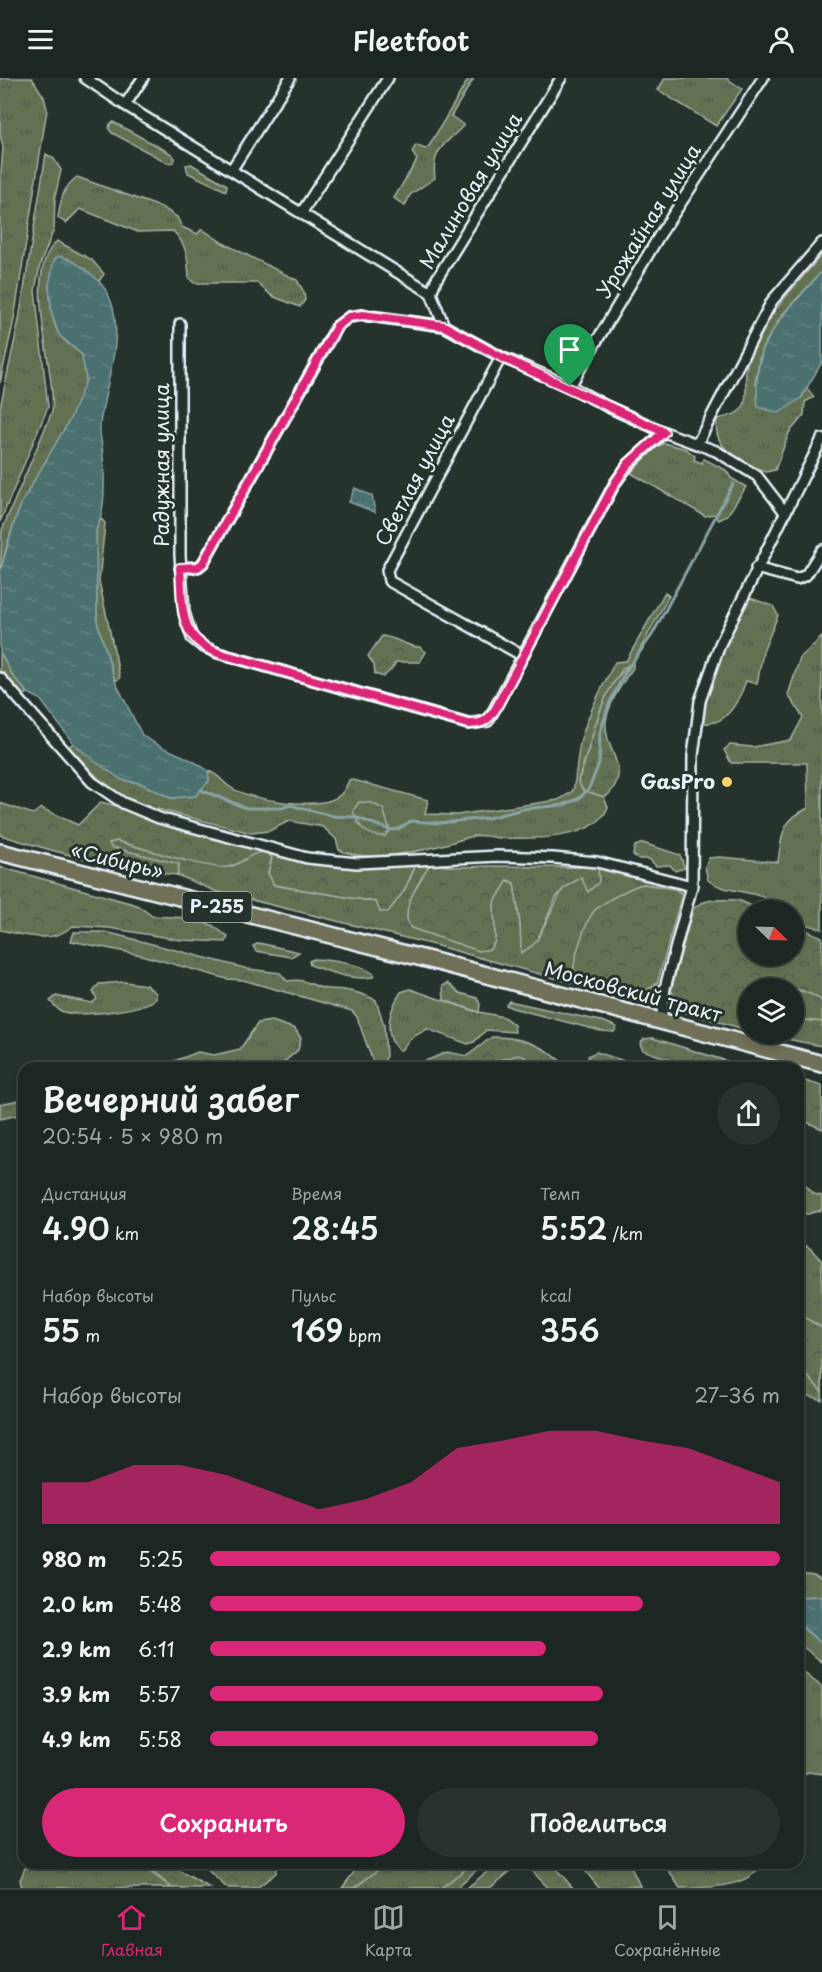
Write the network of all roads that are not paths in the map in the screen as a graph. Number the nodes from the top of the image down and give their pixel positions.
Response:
1 (85, 78) edge
2 (143, 78) edge
3 (290, 78) edge
4 (388, 78) edge
5 (561, 78) edge
6 (763, 78) edge
7 (125, 105) junction
8 (232, 169) junction
9 (302, 212) junction
10 (822, 243) edge
11 (431, 292) junction
12 (180, 324) dead end
13 (444, 326) junction
14 (501, 357) junction
15 (570, 386) junction
16 (664, 432) junction
17 (822, 440) edge
18 (697, 444) junction
19 (784, 511) junction
20 (822, 550) edge
21 (180, 568) junction
22 (756, 568) junction
23 (523, 656) junction
24 (0, 678) edge
25 (0, 852) edge
26 (692, 886) junction
27 (434, 961) joint
28 (661, 1022) junction
29 (822, 1064) edge

1 - 7 street
2 - 7 street
3 - 8 street
4 - 9 street
5 - 11 street, Малиновая улица
6 - 15 street, Урожайная улица
7 - 8 street
8 - 9 street
9 - 11 street
10 - 18 street
11 - 13 street, Малиновая улица
12 - 21 street, Радужная улица
13 - 14 street
13 - 21 street
14 - 15 street
14 - 23 street, Светлая улица
15 - 16 street
16 - 18 street
16 - 23 street, Радужная улица
17 - 19 street
18 - 19 street
19 - 22 street
20 - 22 street
21 - 23 street, Радужная улица
22 - 26 street
24 - 26 street
25 - 27 highway, «Сибирь» / Р-255
26 - 28 street
27 - 28 highway, Московский тракт
28 - 29 highway, Московский тракт

